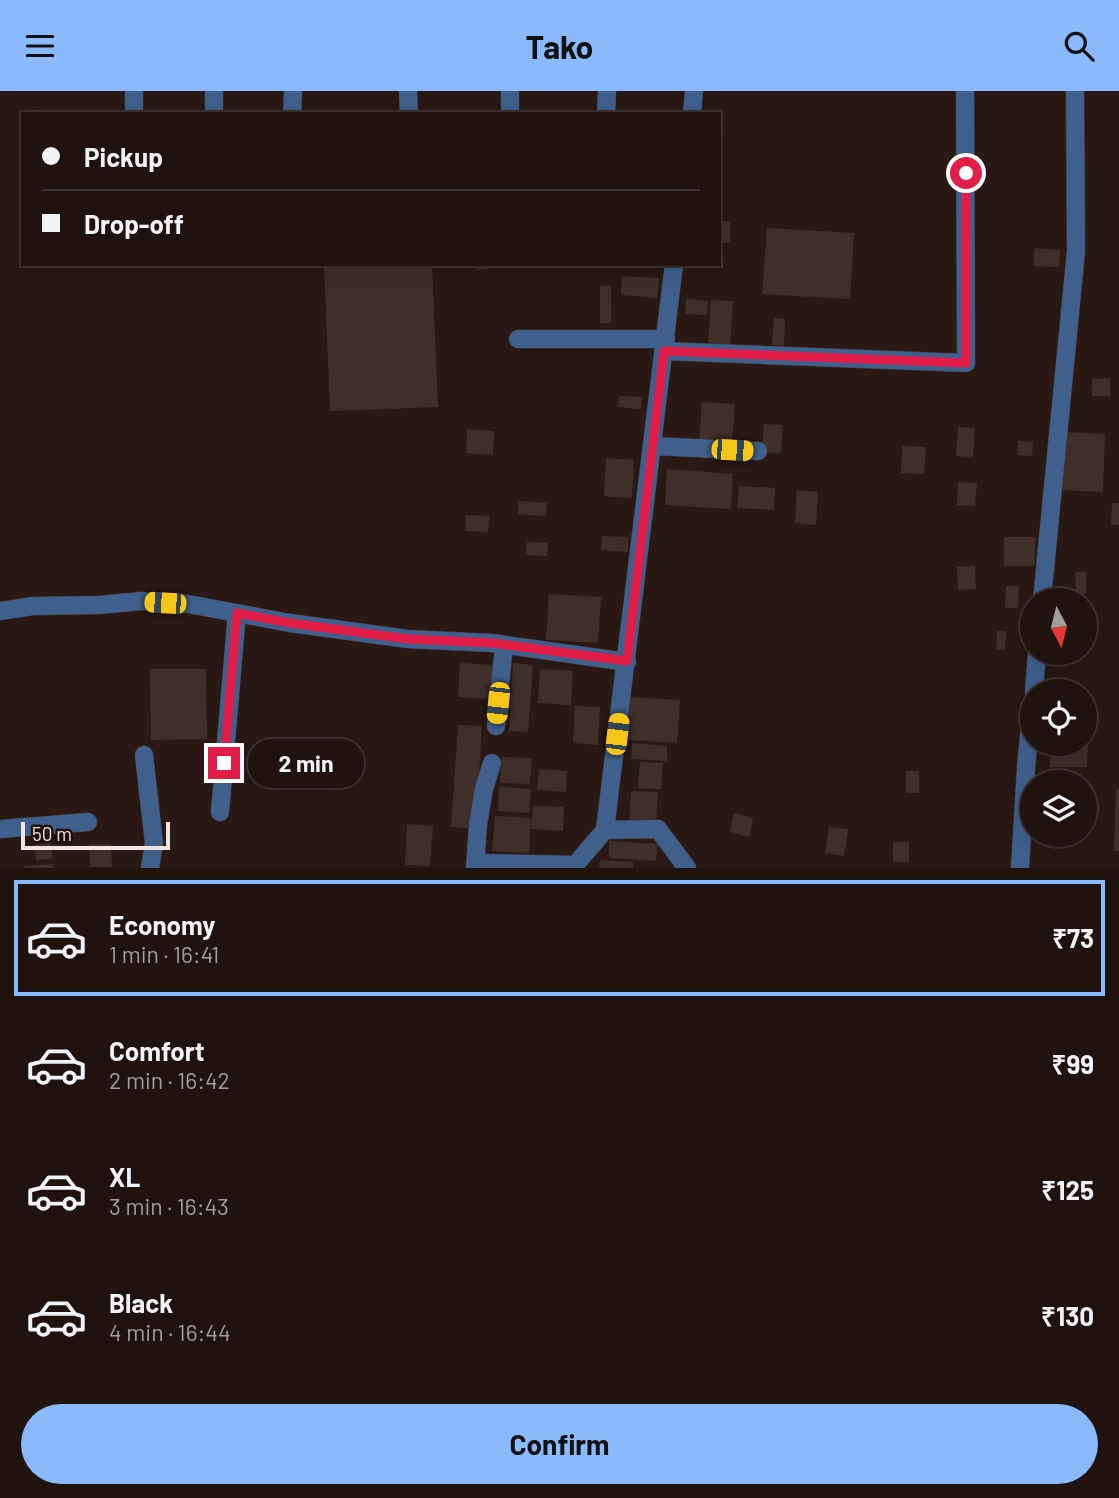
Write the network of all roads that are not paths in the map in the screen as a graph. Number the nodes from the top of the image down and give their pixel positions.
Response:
1 (134, 91) edge
2 (214, 91) edge
3 (293, 91) edge
4 (408, 91) edge
5 (510, 91) edge
6 (607, 91) edge
7 (694, 91) edge
8 (965, 91) edge
9 (1075, 91) edge
10 (134, 112) edge
11 (214, 112) edge
12 (292, 112) edge
13 (409, 112) edge
14 (510, 112) edge
15 (606, 112) edge
16 (692, 112) edge
17 (674, 266) edge
18 (518, 339) dead end
19 (665, 345) junction
20 (653, 446) junction
21 (758, 451) dead end
22 (1043, 588) edge
23 (0, 611) edge
24 (237, 613) junction
25 (504, 645) junction
26 (627, 661) junction
27 (496, 726) dead end
28 (144, 755) dead end
29 (1027, 756) edge
30 (492, 763) dead end
31 (220, 812) dead end
32 (88, 822) dead end
33 (0, 829) edge
34 (605, 830) junction
35 (150, 868) edge
36 (475, 868) edge
37 (687, 868) edge
38 (1020, 868) edge

1 - 10 street
2 - 11 street
3 - 12 street
4 - 13 street
5 - 14 street
6 - 15 street
7 - 16 street
8 - 19 street
9 - 22 street
17 - 19 street
18 - 19 street
19 - 20 street
20 - 21 street
20 - 26 street
23 - 24 street
24 - 25 street
24 - 31 street
25 - 26 street
25 - 27 street
26 - 34 street
28 - 35 street
29 - 38 street
30 - 36 street
32 - 33 street
34 - 36 street
34 - 37 street

